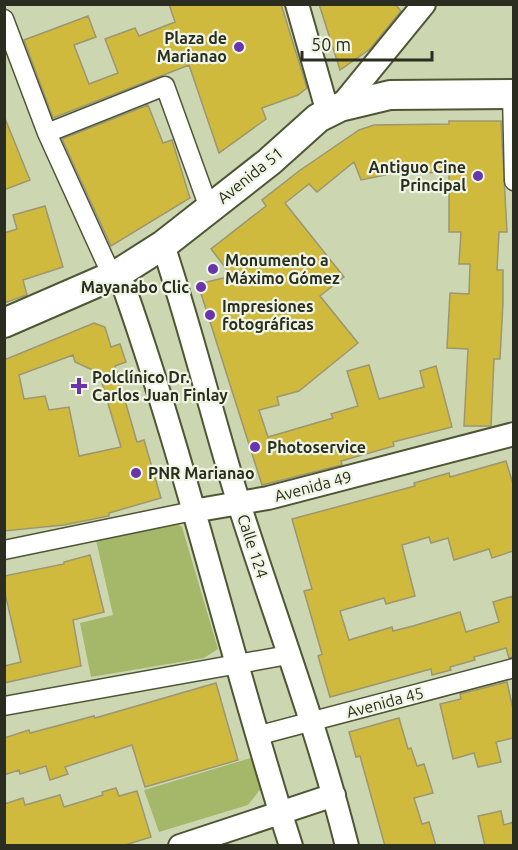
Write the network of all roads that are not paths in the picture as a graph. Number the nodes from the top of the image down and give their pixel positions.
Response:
1 (297, 4) edge
2 (424, 4) edge
3 (4, 19) edge
4 (513, 94) edge
5 (334, 110) junction
6 (47, 133) junction
7 (513, 181) edge
8 (209, 208) junction
9 (163, 245) junction
10 (116, 274) junction
11 (4, 323) edge
12 (513, 434) edge
13 (239, 504) junction
14 (193, 511) junction
15 (4, 550) edge
16 (288, 654) junction
17 (237, 666) junction
18 (513, 668) edge
19 (4, 706) edge
20 (313, 721) junction
21 (256, 736) junction
22 (334, 795) junction
23 (281, 814) junction
24 (180, 846) edge
25 (291, 846) edge
26 (346, 846) edge

1 - 5 street
2 - 5 street
3 - 6 street
4 - 5 main road, Avenida 51
4 - 7 street
5 - 8 main road, Avenida 51
6 - 8 street
6 - 10 street
8 - 9 main road, Avenida 51
9 - 10 main road, Avenida 51
9 - 13 street, Calle 124
10 - 11 main road, Avenida 51
10 - 14 street
12 - 13 street, Avenida 49
13 - 14 street, Avenida 49
13 - 16 street, Calle 124
14 - 15 street, Avenida 49
14 - 17 street
16 - 17 street
16 - 20 street, Calle 124
17 - 19 street
17 - 21 street
18 - 20 street, Avenida 45
20 - 21 street, Avenida 45
20 - 22 street, Calle 124
21 - 23 street
22 - 23 street
22 - 26 street, Calle 124
23 - 24 street
23 - 25 street

